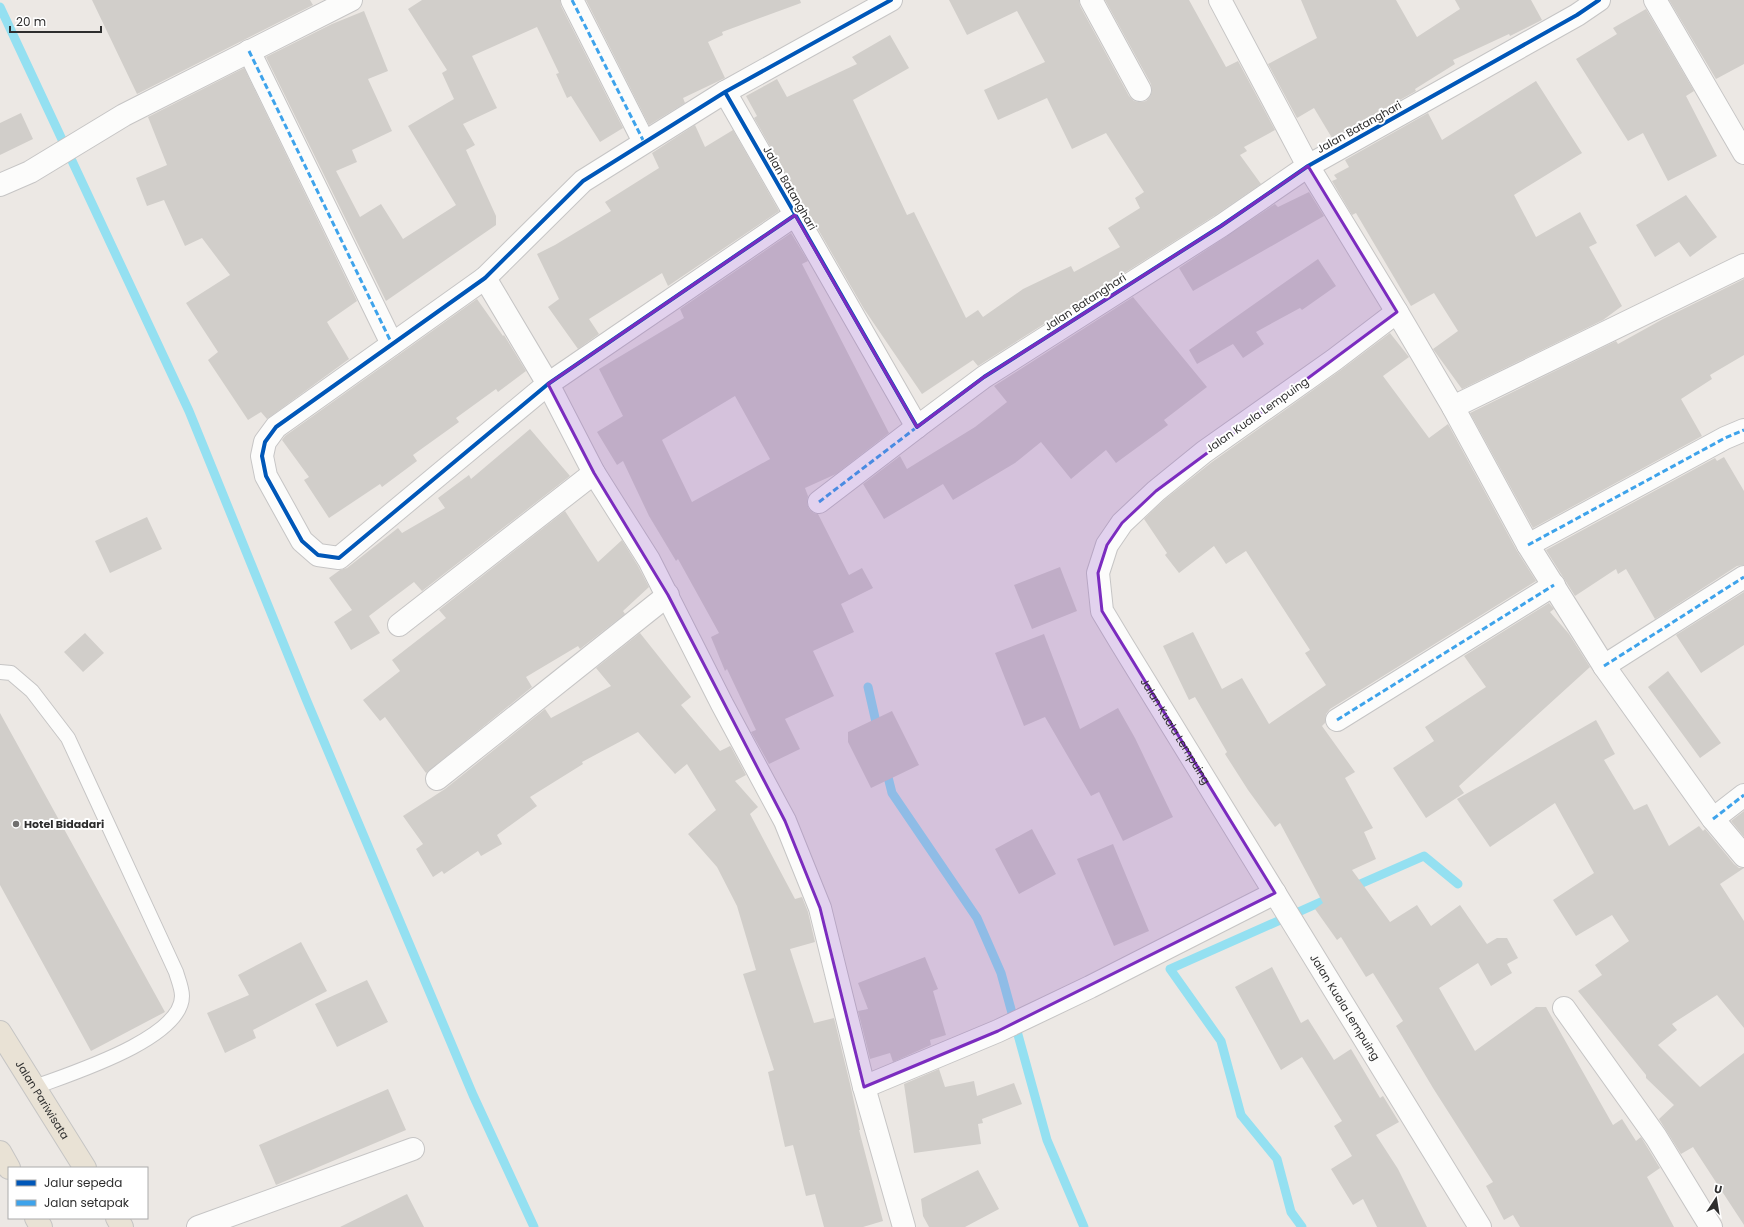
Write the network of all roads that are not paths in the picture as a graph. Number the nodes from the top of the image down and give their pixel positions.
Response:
1 (351, 0) edge
2 (572, 0) edge
3 (891, 0) edge
4 (1091, 0) edge
5 (1220, 0) edge
6 (1599, 0) edge
7 (1656, 0) edge
8 (249, 51) junction
9 (1140, 90) dead end
10 (725, 92) junction
11 (644, 142) junction
12 (1743, 149) edge
13 (1308, 166) junction
14 (0, 185) edge
15 (796, 215) junction
16 (1744, 265) edge
17 (485, 278) junction
18 (1397, 312) junction
19 (392, 344) junction
20 (548, 384) junction
21 (1453, 407) junction
22 (917, 427) junction
23 (1744, 430) edge
24 (594, 473) junction
25 (819, 502) dead end
26 (1528, 545) junction
27 (1744, 577) edge
28 (1554, 585) junction
29 (668, 595) junction
30 (399, 625) dead end
31 (1604, 666) junction
32 (0, 672) edge
33 (1337, 720) dead end
34 (437, 779) dead end
35 (1744, 795) edge
36 (1713, 819) junction
37 (1744, 856) edge
38 (1278, 899) junction
39 (1564, 1008) dead end
40 (0, 1032) edge
41 (35, 1087) junction
42 (864, 1087) junction
43 (413, 1149) dead end
44 (0, 1152) edge
45 (8, 1167) edge
46 (85, 1167) edge
47 (198, 1227) edge
48 (904, 1227) edge
49 (1480, 1227) edge
50 (1711, 1227) edge

1 - 8 street
2 - 11 street
3 - 10 street
4 - 9 street
5 - 13 street
6 - 13 street, Jalan Batanghari
7 - 12 street
8 - 14 street
8 - 19 street
10 - 11 street
10 - 15 street, Jalan Batanghari
11 - 17 street
13 - 18 street
13 - 22 street, Jalan Batanghari
15 - 20 street
15 - 22 street, Jalan Batanghari
16 - 21 street
17 - 19 street
17 - 20 street
18 - 21 street
18 - 38 street, Jalan Kuala Lempuing
19 - 20 street
20 - 24 street
21 - 26 street
22 - 25 street
23 - 26 street
24 - 29 street
24 - 30 street
26 - 28 street
27 - 31 street
28 - 31 street
28 - 33 street
29 - 34 street
29 - 42 street
31 - 36 street
32 - 41 lane
35 - 36 street
36 - 37 street
38 - 42 street
38 - 49 street, Jalan Kuala Lempuing
39 - 50 street
40 - 41 main road, Jalan Pariwisata
41 - 46 main road, Jalan Pariwisata
42 - 48 street
43 - 47 street
44 - 45 main road

